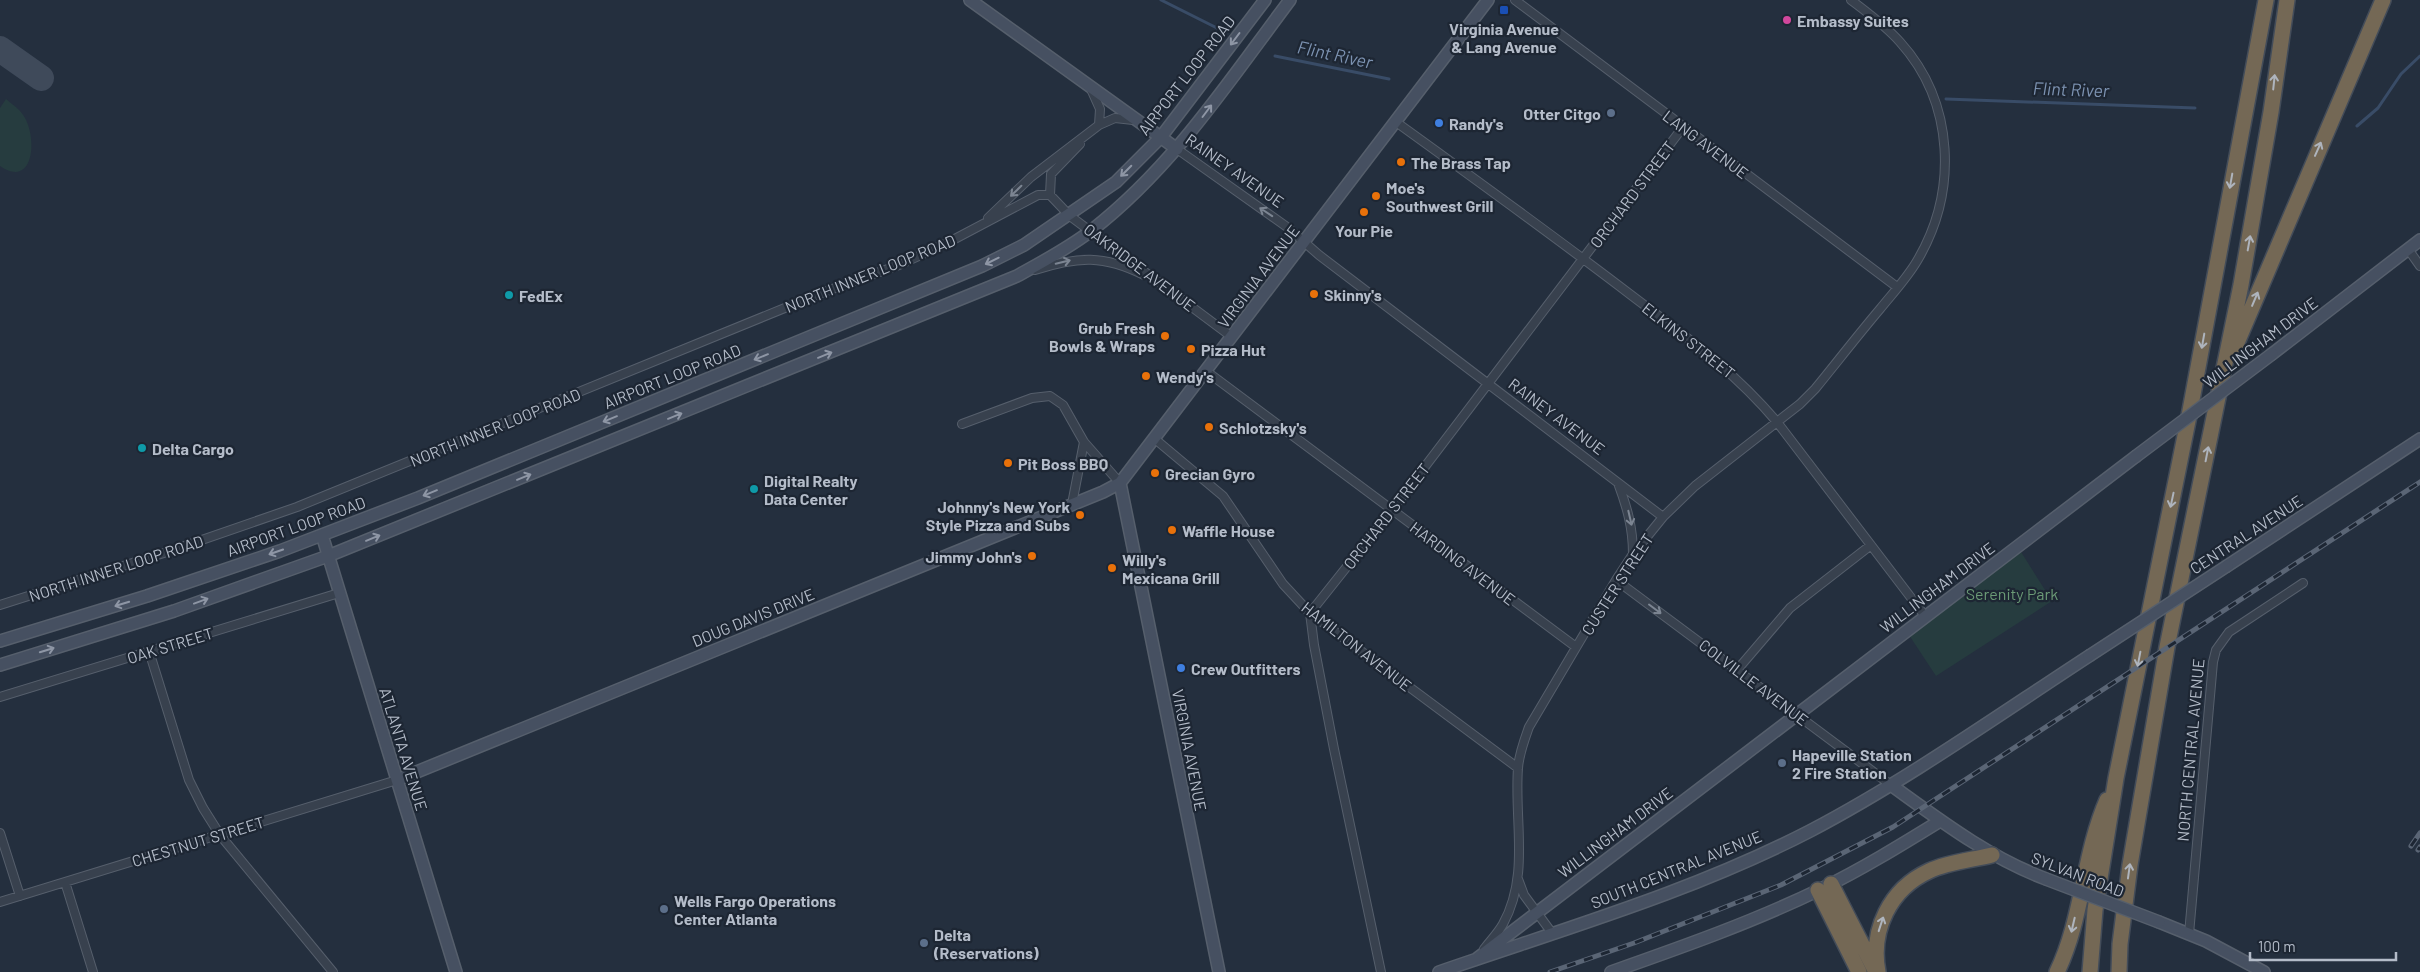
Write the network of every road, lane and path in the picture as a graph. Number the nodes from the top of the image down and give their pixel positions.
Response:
1 (970, 0) edge
2 (1265, 0) edge
3 (1290, 0) edge
4 (1488, 0) edge
5 (1515, 0) edge
6 (1851, 0) edge
7 (2256, 0) edge
8 (2266, 0) edge
9 (2287, 0) edge
10 (2383, 0) edge
11 (1088, 85) junction
12 (1396, 122) junction
13 (1141, 123) junction
14 (1099, 125) junction
15 (1683, 127) junction
16 (2240, 133) junction
17 (1161, 137) junction
18 (1177, 149) junction
19 (1050, 195) junction
20 (1070, 216) junction
21 (981, 224) junction
22 (1091, 230) junction
23 (2420, 240) edge
24 (1304, 242) junction
25 (2408, 249) junction
26 (1583, 258) junction
27 (2420, 266) edge
28 (1017, 276) junction
29 (1162, 284) junction
30 (1897, 288) junction
31 (1232, 337) junction
32 (1206, 372) junction
33 (2223, 377) junction
34 (1487, 384) junction
35 (1777, 422) junction
36 (962, 424) dead end
37 (1155, 439) junction
38 (2420, 439) edge
39 (1084, 442) junction
40 (1120, 483) junction
41 (1618, 483) junction
42 (1072, 504) junction
43 (1392, 510) junction
44 (1663, 516) junction
45 (322, 535) junction
46 (1871, 545) junction
47 (1633, 554) junction
48 (328, 556) junction
49 (1616, 580) junction
50 (2303, 583) dead end
51 (339, 593) junction
52 (0, 605) edge
53 (1310, 613) junction
54 (1925, 616) junction
55 (0, 641) edge
56 (1576, 647) junction
57 (149, 651) junction
58 (2089, 656) joint
59 (0, 665) edge
60 (1737, 670) junction
61 (0, 697) edge
62 (1796, 714) junction
63 (1518, 768) junction
64 (2116, 778) junction
65 (397, 780) junction
66 (1891, 785) junction
67 (1940, 821) junction
68 (0, 833) edge
69 (220, 835) junction
70 (1992, 855) junction
71 (1518, 879) junction
72 (66, 882) junction
73 (1824, 887) junction
74 (20, 896) junction
75 (0, 902) edge
76 (1537, 912) junction
77 (1552, 933) junction
78 (2189, 934) junction
79 (1475, 960) junction
80 (1632, 968) edge
81 (94, 972) edge
82 (333, 972) edge
83 (456, 972) edge
84 (1219, 972) edge
85 (1382, 972) edge
86 (1439, 972) edge
87 (1611, 972) edge
88 (1859, 972) edge
89 (1877, 972) edge
90 (2057, 972) edge
91 (2090, 972) edge
92 (2118, 972) edge
93 (2264, 972) edge

1 - 11 main road, RAINEY AVENUE
2 -> 17 main road, AIRPORT LOOP ROAD
18 -> 3 main road
4 - 12 main road, VIRGINIA AVENUE
5 - 15 street, LANG AVENUE
6 - 30 street, CUSTER STREET
7 - 16 highway
8 - 16 highway
33 -> 9 highway
33 -> 10 highway
11 - 13 main road, RAINEY AVENUE
11 - 14 street
12 - 24 main road, VIRGINIA AVENUE
12 - 26 street, ELKINS STREET
13 - 14 street, NORTH INNER LOOP ROAD
13 - 17 main road, RAINEY AVENUE
14 - 19 street, NORTH INNER LOOP ROAD
14 -> 21 street, NORTH INNER LOOP ROAD
15 - 26 street, ORCHARD STREET
15 - 30 street, LANG AVENUE
16 -> 64 highway
17 - 18 main road, RAINEY AVENUE
17 -> 20 main road, AIRPORT LOOP ROAD
18 - 22 main road
24 -> 18 street, RAINEY AVENUE
19 - 20 street, OAKRIDGE AVENUE
19 - 21 street, NORTH INNER LOOP ROAD
20 - 22 street, OAKRIDGE AVENUE
20 -> 45 main road, AIRPORT LOOP ROAD
21 - 52 street, NORTH INNER LOOP ROAD
22 - 28 main road
22 - 29 street, OAKRIDGE AVENUE
23 - 25 main road, WILLINGHAM DRIVE
24 - 31 main road, VIRGINIA AVENUE
24 - 34 street, RAINEY AVENUE
25 - 27 street
25 - 54 main road, WILLINGHAM DRIVE, bridge
26 - 34 street, ORCHARD STREET
26 - 35 street, ELKINS STREET
28 -> 29 street
48 -> 28 main road
29 - 31 street, OAKRIDGE AVENUE
30 - 35 street, CUSTER STREET
31 - 32 main road, VIRGINIA AVENUE
32 - 37 main road, VIRGINIA AVENUE
32 - 43 street, HARDING AVENUE
92 -> 33 highway
34 - 41 street, RAINEY AVENUE
34 - 43 street, ORCHARD STREET
35 - 44 street, CUSTER STREET
35 - 46 street, ELKINS STREET
36 - 39 street
37 - 40 main road, VIRGINIA AVENUE
37 - 53 street, HAMILTON AVENUE
38 - 58 main road, CENTRAL AVENUE, bridge
39 - 40 street
39 - 42 street
40 - 42 main road, DOUG DAVIS DRIVE
40 - 84 main road, VIRGINIA AVENUE
41 - 44 street, RAINEY AVENUE
41 -> 47 street
42 - 65 main road, DOUG DAVIS DRIVE
43 - 53 street, ORCHARD STREET
43 - 56 street, HARDING AVENUE
44 - 47 street, CUSTER STREET
45 - 48 main road, ATLANTA AVENUE
45 -> 55 main road, AIRPORT LOOP ROAD
46 - 54 street, ELKINS STREET
46 - 60 street
47 - 49 street, CUSTER STREET
48 - 51 main road, ATLANTA AVENUE
59 -> 48 main road
49 - 56 street, CUSTER STREET
49 -> 60 street, COLVILLE AVENUE
50 - 78 street, NORTH CENTRAL AVENUE
51 - 57 street, OAK STREET
51 - 65 main road, ATLANTA AVENUE
53 - 63 street, HAMILTON AVENUE
53 - 85 street
54 - 62 main road, WILLINGHAM DRIVE
56 - 63 street, CUSTER STREET
57 - 61 street, OAK STREET
57 - 69 street
58 - 66 main road, SOUTH CENTRAL AVENUE
60 - 62 street, COLVILLE AVENUE
62 - 66 street, COLVILLE AVENUE
62 - 76 main road, WILLINGHAM DRIVE
63 - 71 street, CUSTER STREET
64 -> 90 highway
64 - 91 highway
65 - 69 street, CHESTNUT STREET
65 - 83 main road, ATLANTA AVENUE
66 - 67 main road, SYLVAN ROAD
66 - 77 main road, SOUTH CENTRAL AVENUE
67 - 70 main road, SYLVAN ROAD
67 - 73 main road
68 - 74 street
69 - 72 street, CHESTNUT STREET
69 - 82 street
70 - 78 main road, SYLVAN ROAD, bridge
89 -> 70 highway
71 - 76 street, CUSTER STREET
71 - 79 street, CUSTER STREET
72 - 74 street, CHESTNUT STREET
72 - 81 street
73 - 80 main road
73 - 88 highway
73 - 89 highway
74 - 75 street, CHESTNUT STREET
76 - 77 street, CUSTER STREET
76 - 79 main road, WILLINGHAM DRIVE
77 - 79 main road, SOUTH CENTRAL AVENUE
78 - 93 main road, SYLVAN ROAD
79 - 86 main road, SOUTH CENTRAL AVENUE
80 - 87 main road

